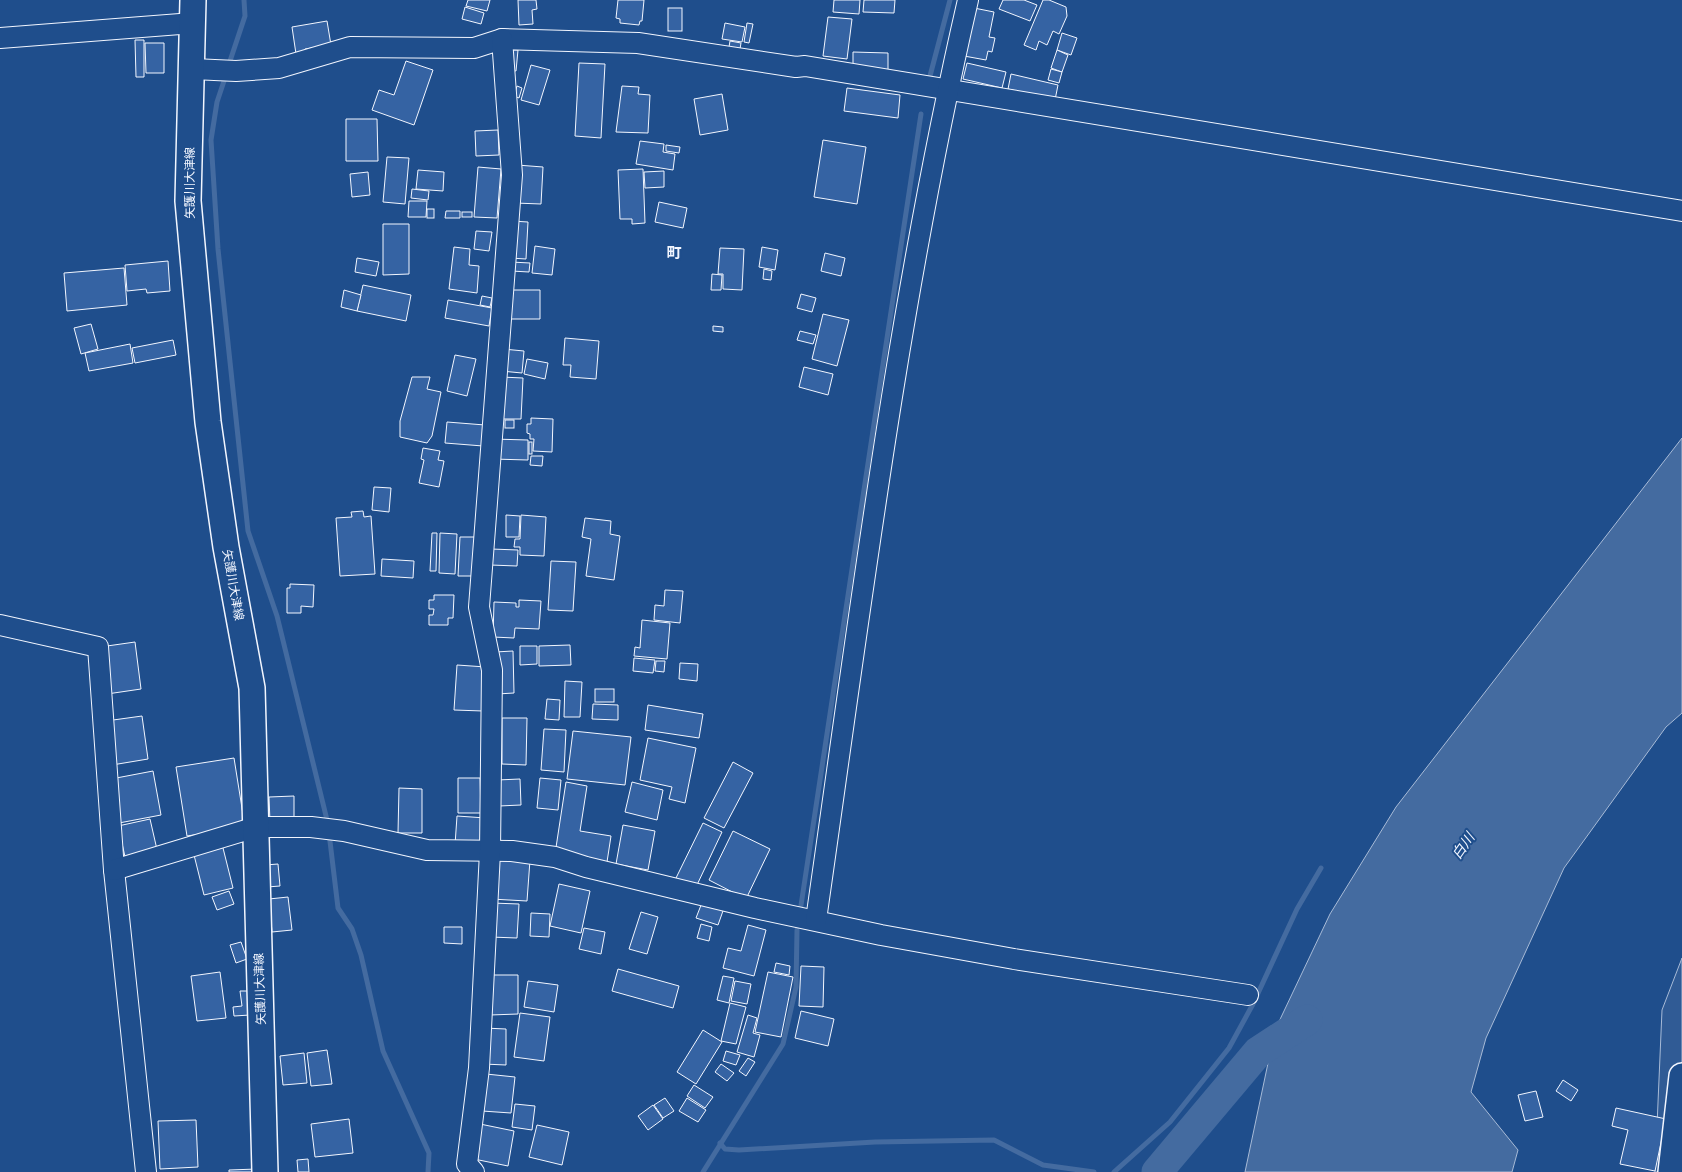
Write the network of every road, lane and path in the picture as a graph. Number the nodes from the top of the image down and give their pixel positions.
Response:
1 (968, 0) edge
2 (193, 11) edge
3 (0, 38) edge
4 (502, 39) junction
5 (204, 69) junction
6 (947, 91) junction
7 (1682, 211) edge
8 (0, 625) edge
9 (256, 827) junction
10 (490, 852) junction
11 (114, 870) junction
12 (816, 920) junction
13 (1248, 995) dead end
14 (1682, 1076) edge
15 (146, 1172) edge
16 (266, 1172) edge
17 (474, 1172) edge
18 (1671, 1172) edge

1 - 6 street
2 - 3 street
2 - 5 main road, 矢護川大津線
4 - 5 street
4 - 6 street
4 - 10 street
5 - 9 main road, 矢護川大津線
6 - 7 street
6 - 12 street
8 - 11 street
9 - 10 street
9 - 11 street
9 - 16 main road, 矢護川大津線
10 - 12 street
10 - 17 street
11 - 15 street
12 - 13 street
14 - 18 main road

